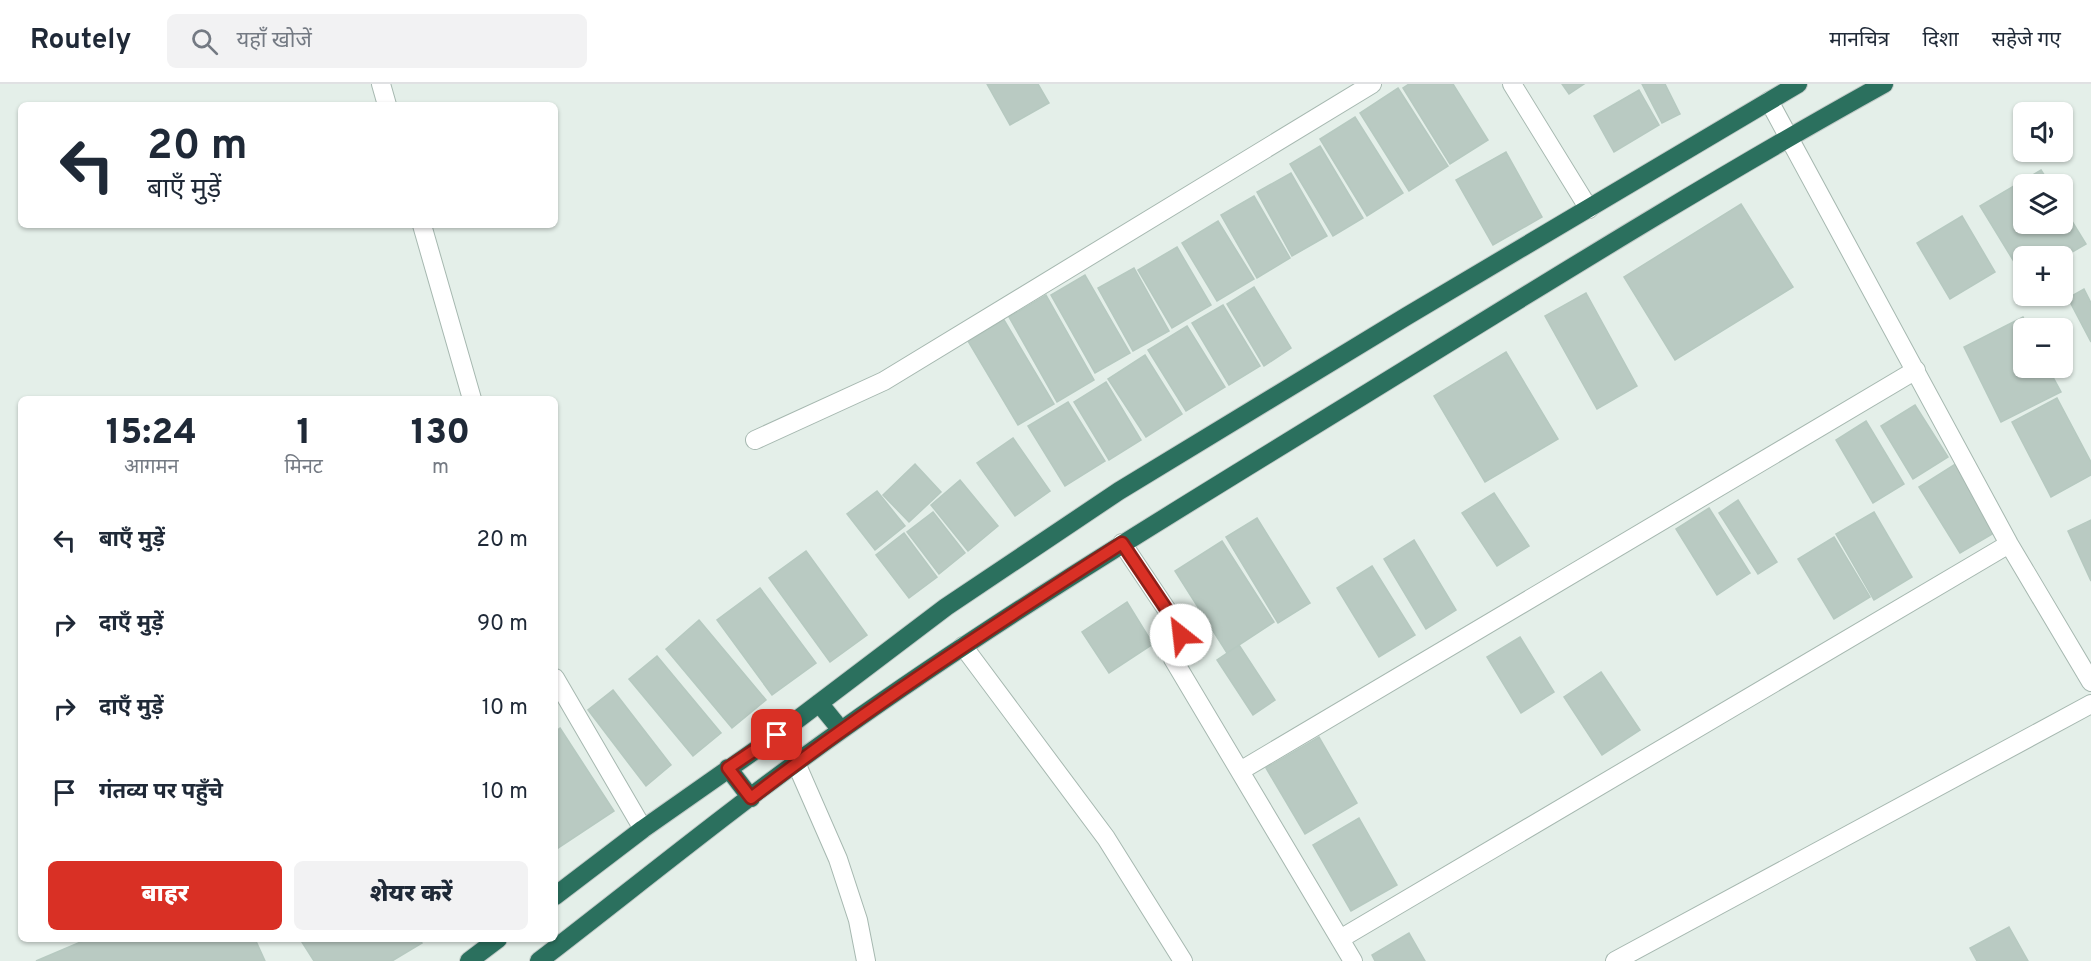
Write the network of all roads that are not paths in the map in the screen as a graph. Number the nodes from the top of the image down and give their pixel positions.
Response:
1 (381, 84) edge
2 (1372, 84) edge
3 (1512, 84) edge
4 (1798, 84) edge
5 (1884, 84) edge
6 (1769, 101) junction
7 (386, 102) edge
8 (1789, 136) junction
9 (1589, 209) junction
10 (423, 228) edge
11 (1916, 370) junction
12 (471, 396) edge
13 (755, 440) dead end
14 (1122, 543) junction
15 (2009, 544) junction
16 (963, 646) junction
17 (2091, 682) edge
18 (558, 683) edge
19 (819, 703) junction
20 (2091, 704) edge
21 (841, 730) junction
22 (796, 763) junction
23 (728, 768) junction
24 (1240, 771) junction
25 (751, 798) junction
26 (643, 829) junction
27 (558, 894) edge
28 (1340, 939) junction
29 (494, 942) edge
30 (469, 961) edge
31 (538, 961) edge
32 (866, 961) edge
33 (1183, 961) edge
34 (1353, 961) edge
35 (1615, 961) edge

1 - 7 street
2 - 13 street
3 - 9 street
4 - 6 highway
5 - 8 highway
6 - 8 street
6 - 9 highway
8 - 11 street
8 - 14 highway
9 - 19 highway
10 - 12 street
11 - 15 street
11 - 24 street
14 - 16 highway
14 - 24 street
15 - 17 street
15 - 28 street
16 - 21 highway
16 - 33 street
18 - 26 street
19 - 21 highway
19 - 23 highway
20 - 35 street
21 - 22 highway
22 - 25 highway
22 - 32 street
23 - 25 highway
23 - 26 highway
24 - 28 street
25 - 31 highway
26 - 27 highway
28 - 34 street
29 - 30 highway

